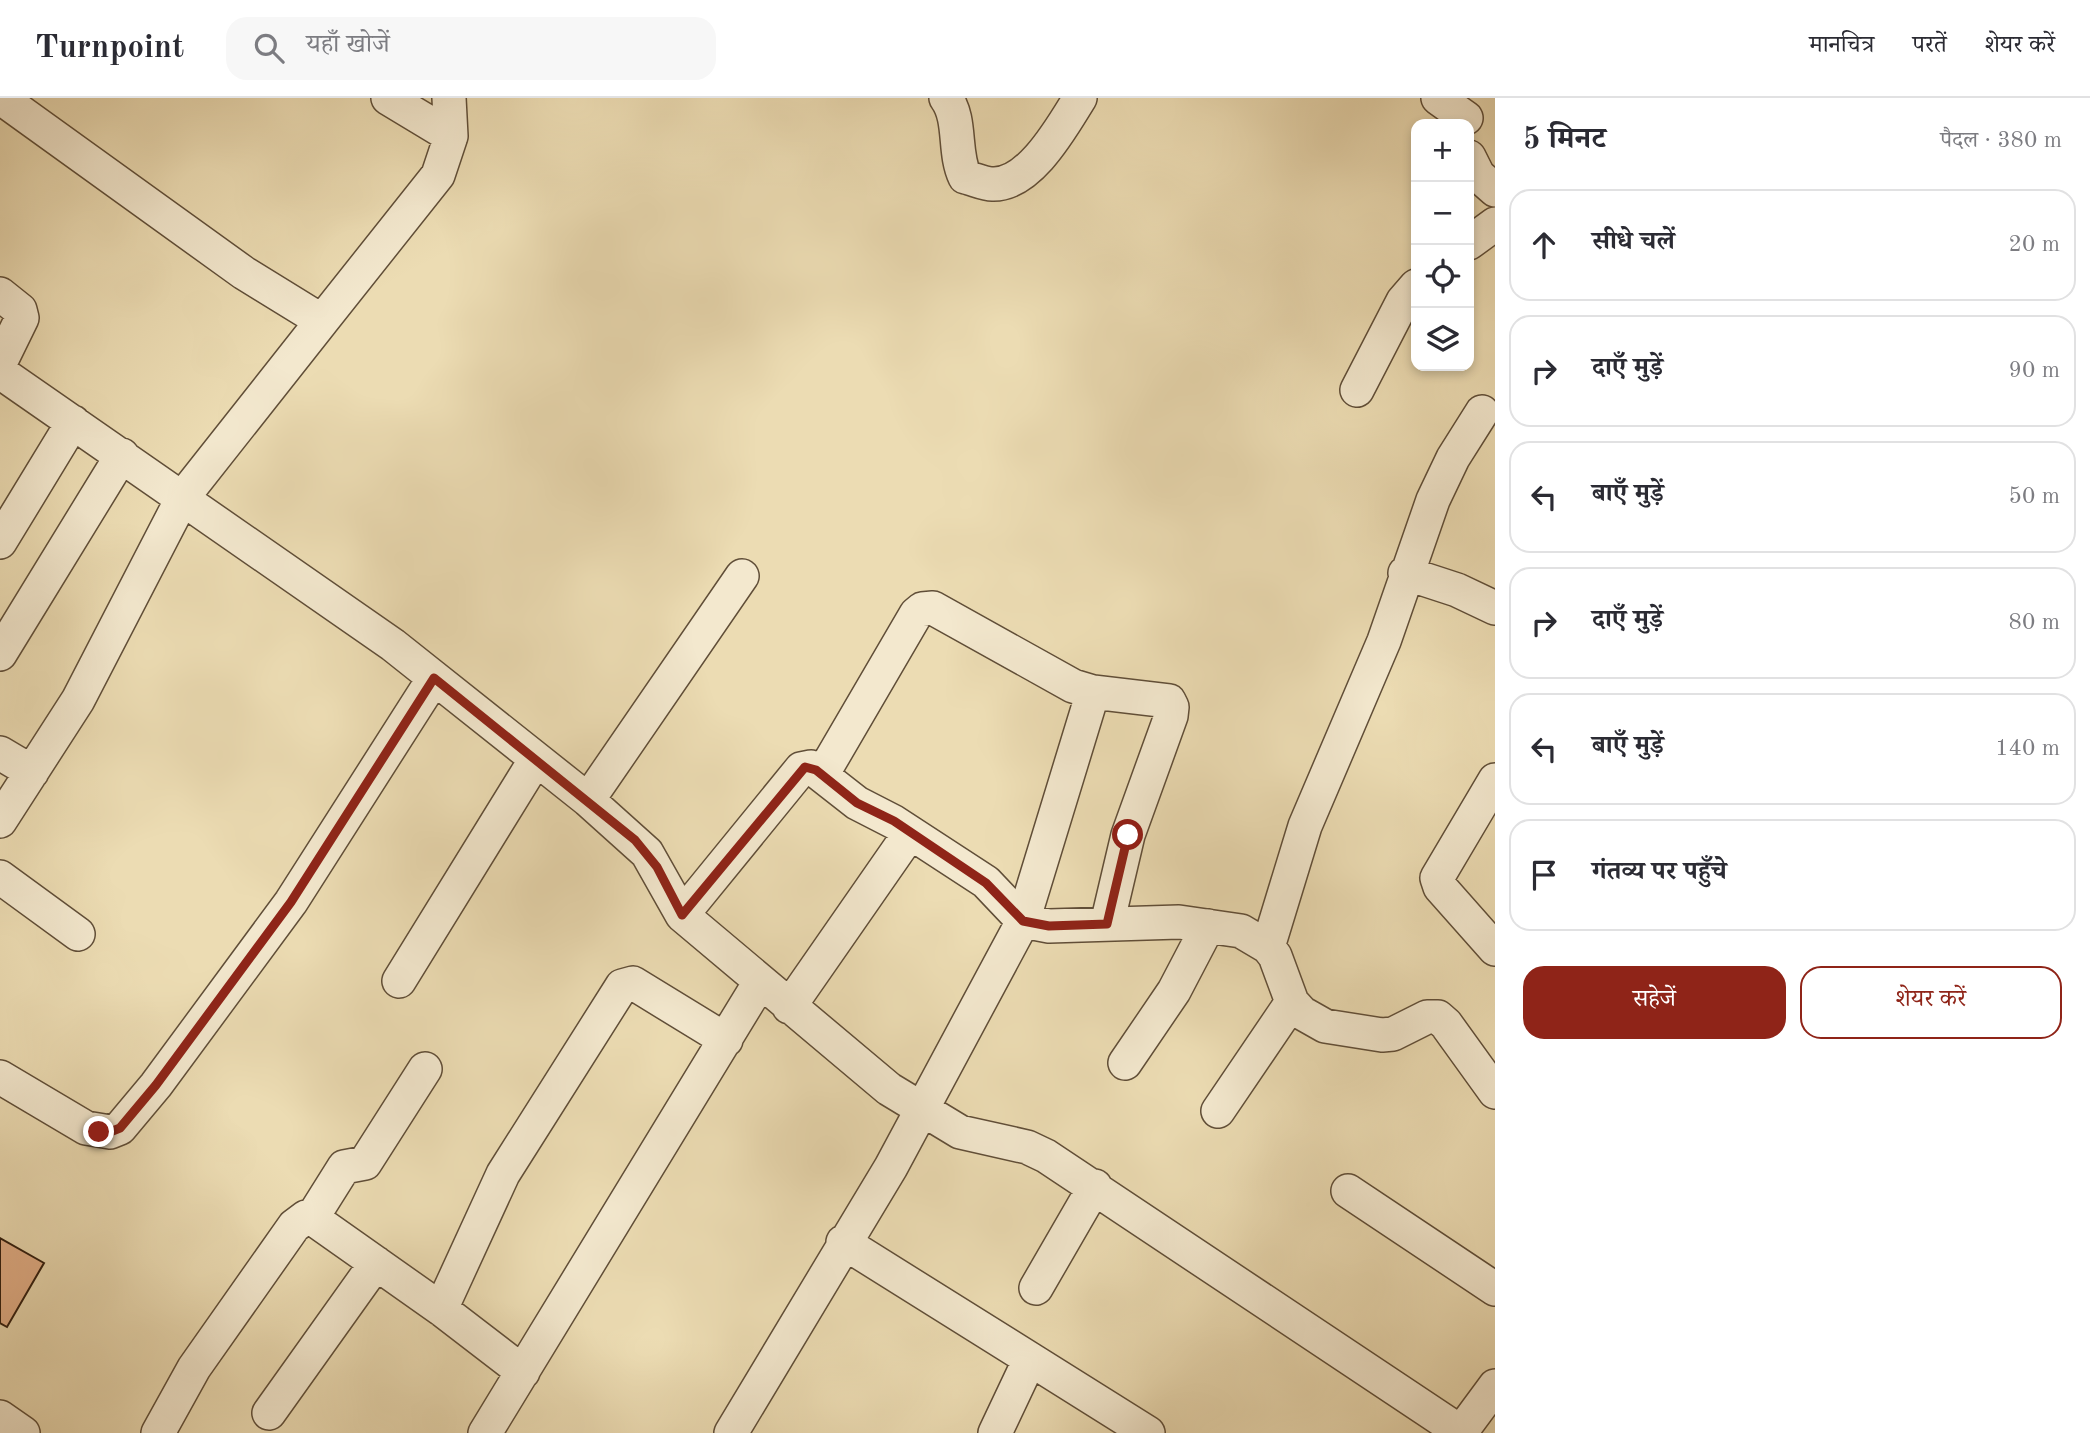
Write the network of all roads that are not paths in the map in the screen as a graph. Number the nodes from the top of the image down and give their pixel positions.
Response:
1 (1, 98) edge
2 (388, 98) edge
3 (449, 98) edge
4 (946, 98) edge
5 (1080, 98) edge
6 (1438, 98) edge
7 (1467, 114) edge
8 (451, 136) junction
9 (1474, 167) edge
10 (1495, 190) edge
11 (1495, 223) edge
12 (1474, 239) edge
13 (1411, 292) edge
14 (0, 294) edge
15 (322, 321) junction
16 (0, 363) edge
17 (0, 372) edge
18 (1357, 390) dead end
19 (1482, 412) dead end
20 (73, 422) junction
21 (122, 455) junction
22 (184, 497) junction
23 (0, 542) edge
24 (1405, 573) junction
25 (742, 576) dead end
26 (1495, 608) edge
27 (0, 654) edge
28 (434, 678) junction
29 (1093, 692) junction
30 (0, 753) edge
31 (536, 759) junction
32 (32, 772) junction
33 (822, 775) junction
34 (1495, 779) edge
35 (588, 800) junction
36 (0, 821) edge
37 (911, 833) junction
38 (0, 877) edge
39 (682, 915) junction
40 (1023, 921) junction
41 (1107, 924) junction
42 (1208, 926) junction
43 (78, 934) dead end
44 (1268, 947) junction
45 (1495, 949) edge
46 (399, 981) dead end
47 (760, 982) junction
48 (1292, 1002) junction
49 (789, 1007) junction
50 (726, 1040) junction
51 (1125, 1063) dead end
52 (425, 1069) dead end
53 (0, 1077) edge
54 (1495, 1092) edge
55 (920, 1109) junction
56 (1218, 1111) dead end
57 (1095, 1186) junction
58 (1348, 1191) dead end
59 (312, 1218) junction
60 (843, 1242) junction
61 (376, 1263) junction
62 (1036, 1288) dead end
63 (1495, 1289) edge
64 (441, 1309) junction
65 (1030, 1359) junction
66 (523, 1372) junction
67 (1495, 1386) edge
68 (269, 1413) dead end
69 (0, 1417) edge
70 (23, 1433) edge
71 (158, 1433) edge
72 (485, 1433) edge
73 (731, 1433) edge
74 (995, 1433) edge
75 (1148, 1433) edge
76 (1461, 1433) edge

1 - 15 street
2 - 8 street
3 - 8 street
4 - 5 street
6 - 7 street
8 - 15 street
9 - 10 street
11 - 12 street
13 - 18 street
14 - 16 street
15 - 22 street
17 - 20 street
19 - 24 street
20 - 21 street
20 - 23 street
21 - 22 street
21 - 27 street
22 - 28 street
22 - 32 street
24 - 26 street
24 - 44 street
25 - 35 street
28 - 31 street
28 - 53 street
29 - 33 street
29 - 40 street
29 - 41 street
30 - 32 street
31 - 35 street
31 - 46 street
32 - 36 street
33 - 37 street
33 - 39 street
34 - 45 street
35 - 39 street
37 - 40 street
37 - 49 street
38 - 43 street
39 - 47 street
40 - 41 street
40 - 55 street
41 - 42 street
42 - 44 street
42 - 51 street
44 - 48 street
47 - 49 street
47 - 50 street
48 - 54 street
48 - 56 street
49 - 55 street
50 - 64 street
50 - 66 street
52 - 59 street
55 - 57 street
55 - 60 street
57 - 62 street
57 - 76 street
58 - 63 street
59 - 61 street
59 - 71 street
60 - 65 street
60 - 73 street
61 - 64 street
61 - 68 street
64 - 66 street
65 - 74 street
65 - 75 street
66 - 72 street
67 - 76 street
69 - 70 street

